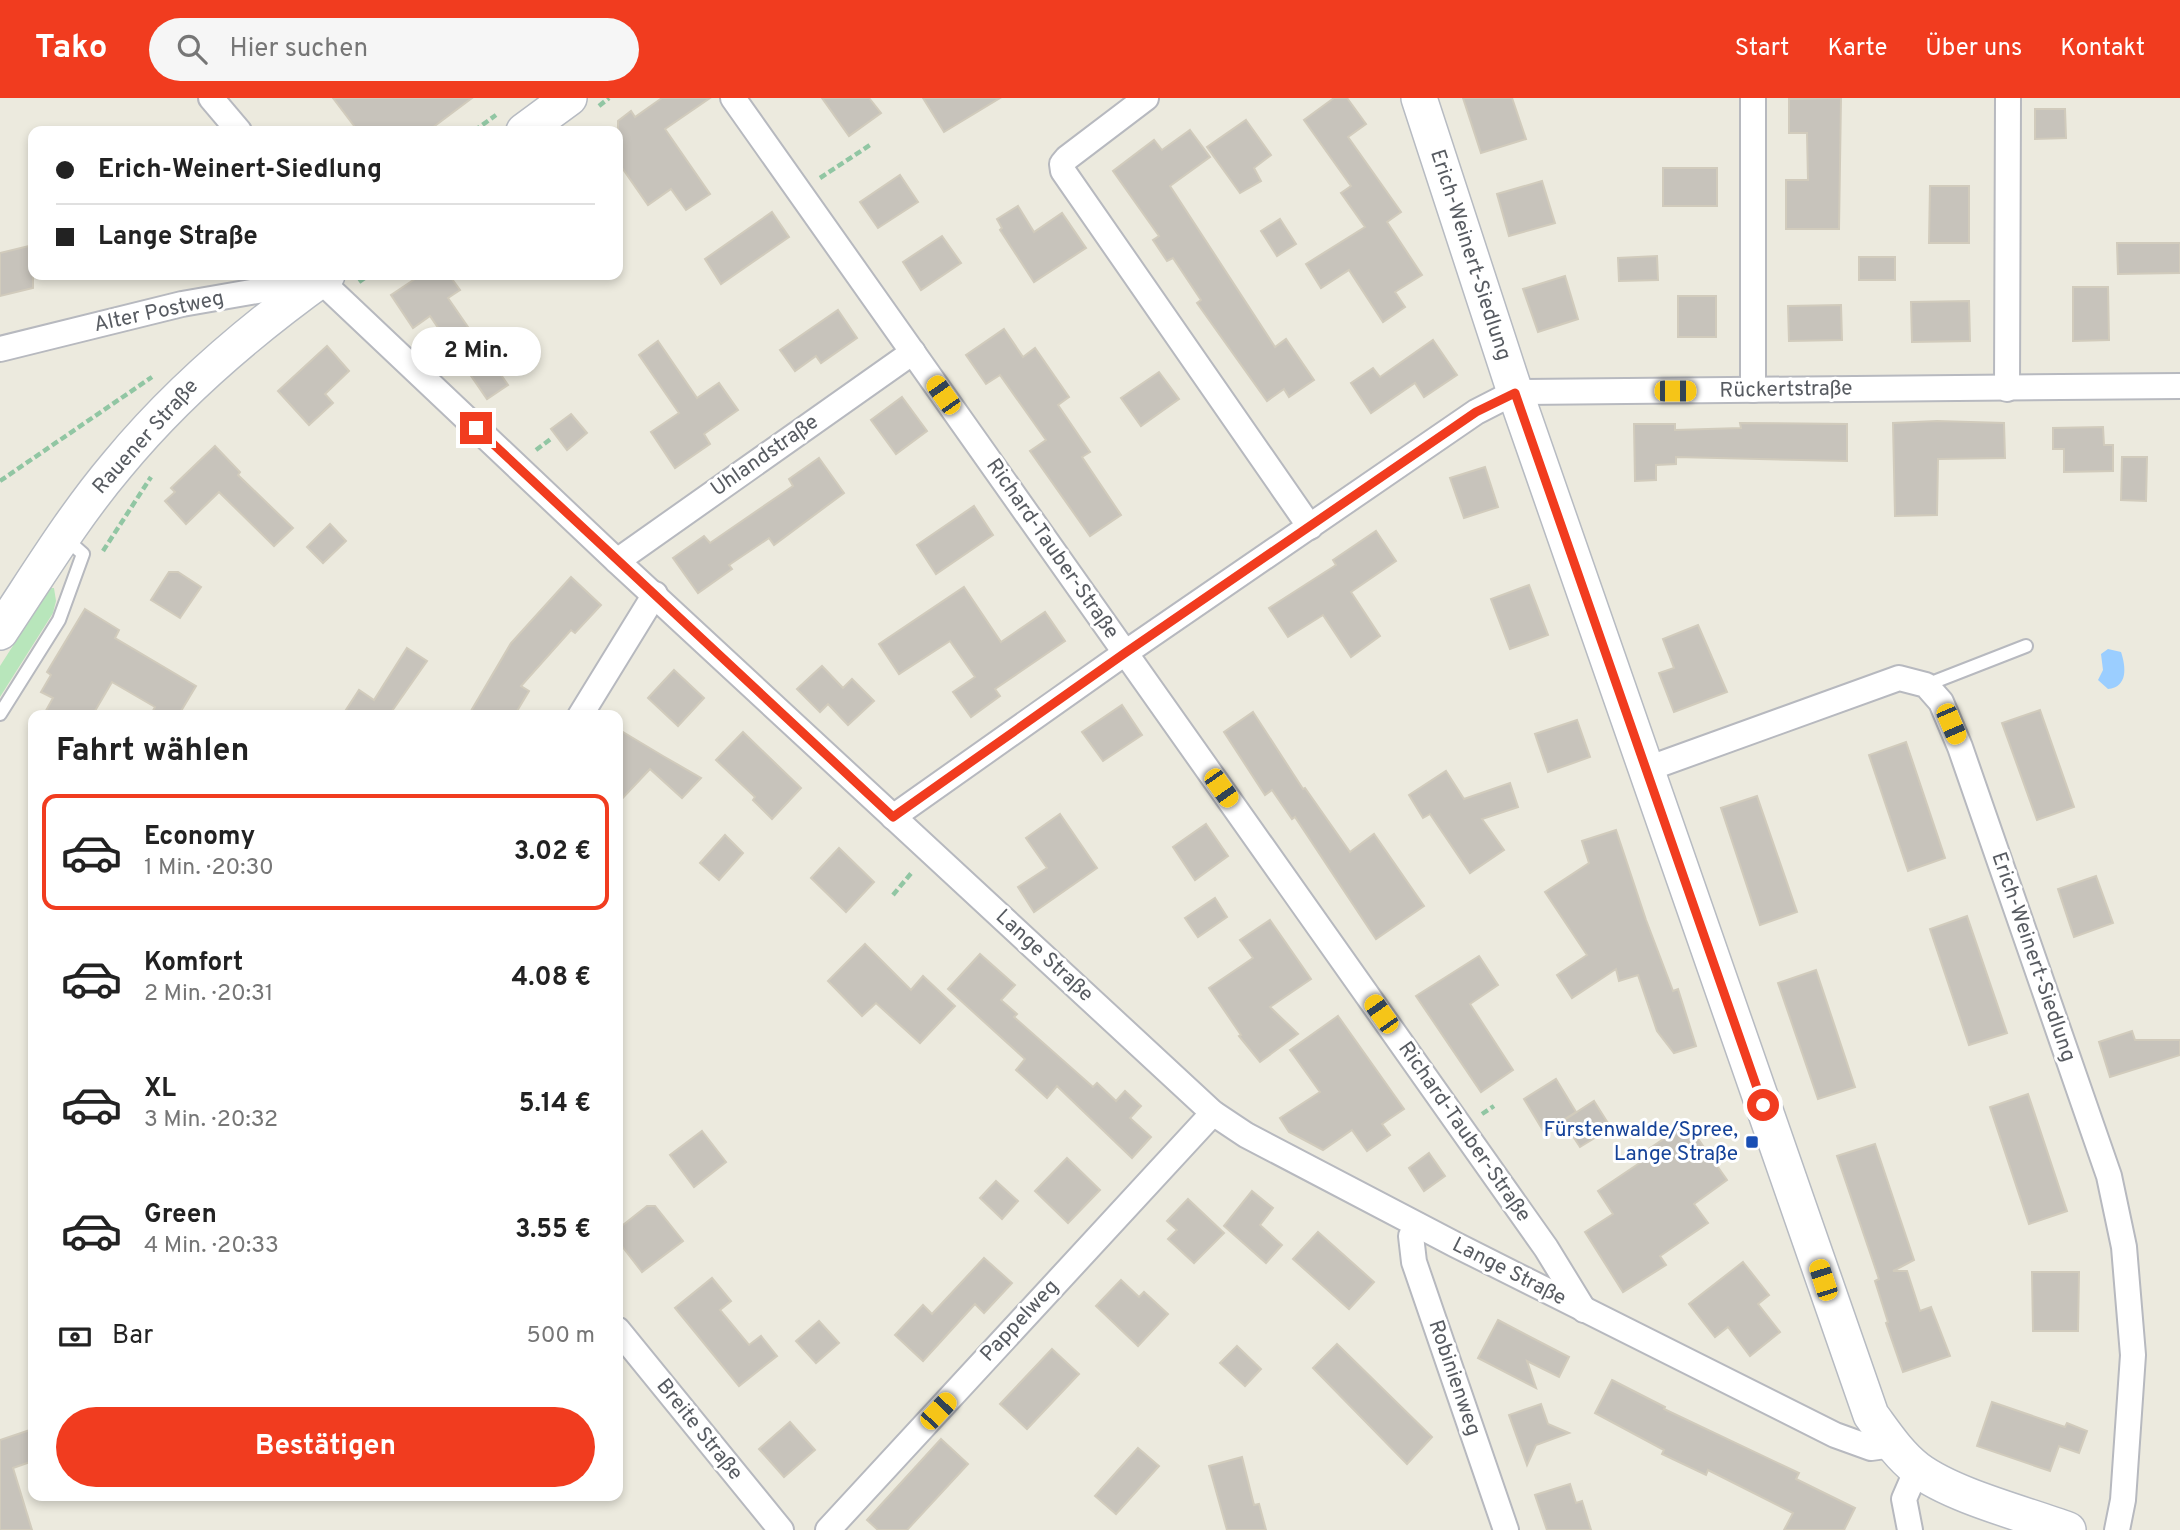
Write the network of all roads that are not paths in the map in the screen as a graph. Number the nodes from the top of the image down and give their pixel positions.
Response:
1 (211, 98) edge
2 (569, 98) edge
3 (733, 98) edge
4 (1146, 98) edge
5 (1419, 98) edge
6 (1753, 98) edge
7 (2008, 98) edge
8 (235, 126) edge
9 (531, 126) edge
10 (307, 280) edge
11 (319, 280) edge
12 (326, 280) edge
13 (0, 349) edge
14 (913, 352) junction
15 (2180, 386) edge
16 (2007, 389) junction
17 (1753, 390) junction
18 (1515, 393) junction
19 (1310, 527) junction
20 (63, 537) junction
21 (617, 561) junction
22 (655, 594) junction
23 (0, 632) edge
24 (2025, 646) dead end
25 (1125, 653) junction
26 (1926, 685) junction
27 (584, 710) edge
28 (0, 714) edge
29 (1647, 769) junction
30 (893, 817) junction
31 (1213, 1113) junction
32 (1418, 1225) junction
33 (1584, 1311) junction
34 (623, 1336) edge
35 (1892, 1446) junction
36 (1917, 1469) junction
37 (781, 1530) edge
38 (828, 1530) edge
39 (1506, 1530) edge
40 (1910, 1530) edge
41 (2068, 1530) edge
42 (2117, 1530) edge

1 - 8 street
2 - 9 street
3 - 14 street, Richard-Tauber-Straße
4 - 19 street
5 - 18 street, Erich-Weinert-Siedlung
6 - 17 street
7 - 16 street
10 - 13 street, Alter Postweg
11 - 20 street, Rauener Straße
12 - 21 street, Lange Straße
14 - 21 street, Uhlandstraße
14 - 25 street, Richard-Tauber-Straße
15 - 16 street, Rückertstraße
16 - 17 street, Rückertstraße
17 - 18 street, Rückertstraße
18 - 19 street, Rückertstraße
18 - 29 street, Erich-Weinert-Siedlung
19 - 25 street, Rückertstraße
20 - 23 street, Rauener Straße
20 - 28 lane
21 - 22 street, Lange Straße
22 - 27 street
22 - 30 street, Lange Straße
24 - 26 lane
25 - 30 street, Rückertstraße
25 - 33 street, Richard-Tauber-Straße
26 - 29 street
26 - 42 street, Erich-Weinert-Siedlung
29 - 35 street, Erich-Weinert-Siedlung
30 - 31 street, Lange Straße
31 - 32 street, Lange Straße
31 - 38 street, Pappelweg
32 - 33 street, Lange Straße
32 - 39 street, Robinienweg
33 - 35 street, Lange Straße
34 - 37 street, Breite Straße
35 - 36 street, Erich-Weinert-Siedlung
36 - 40 street
36 - 41 street

